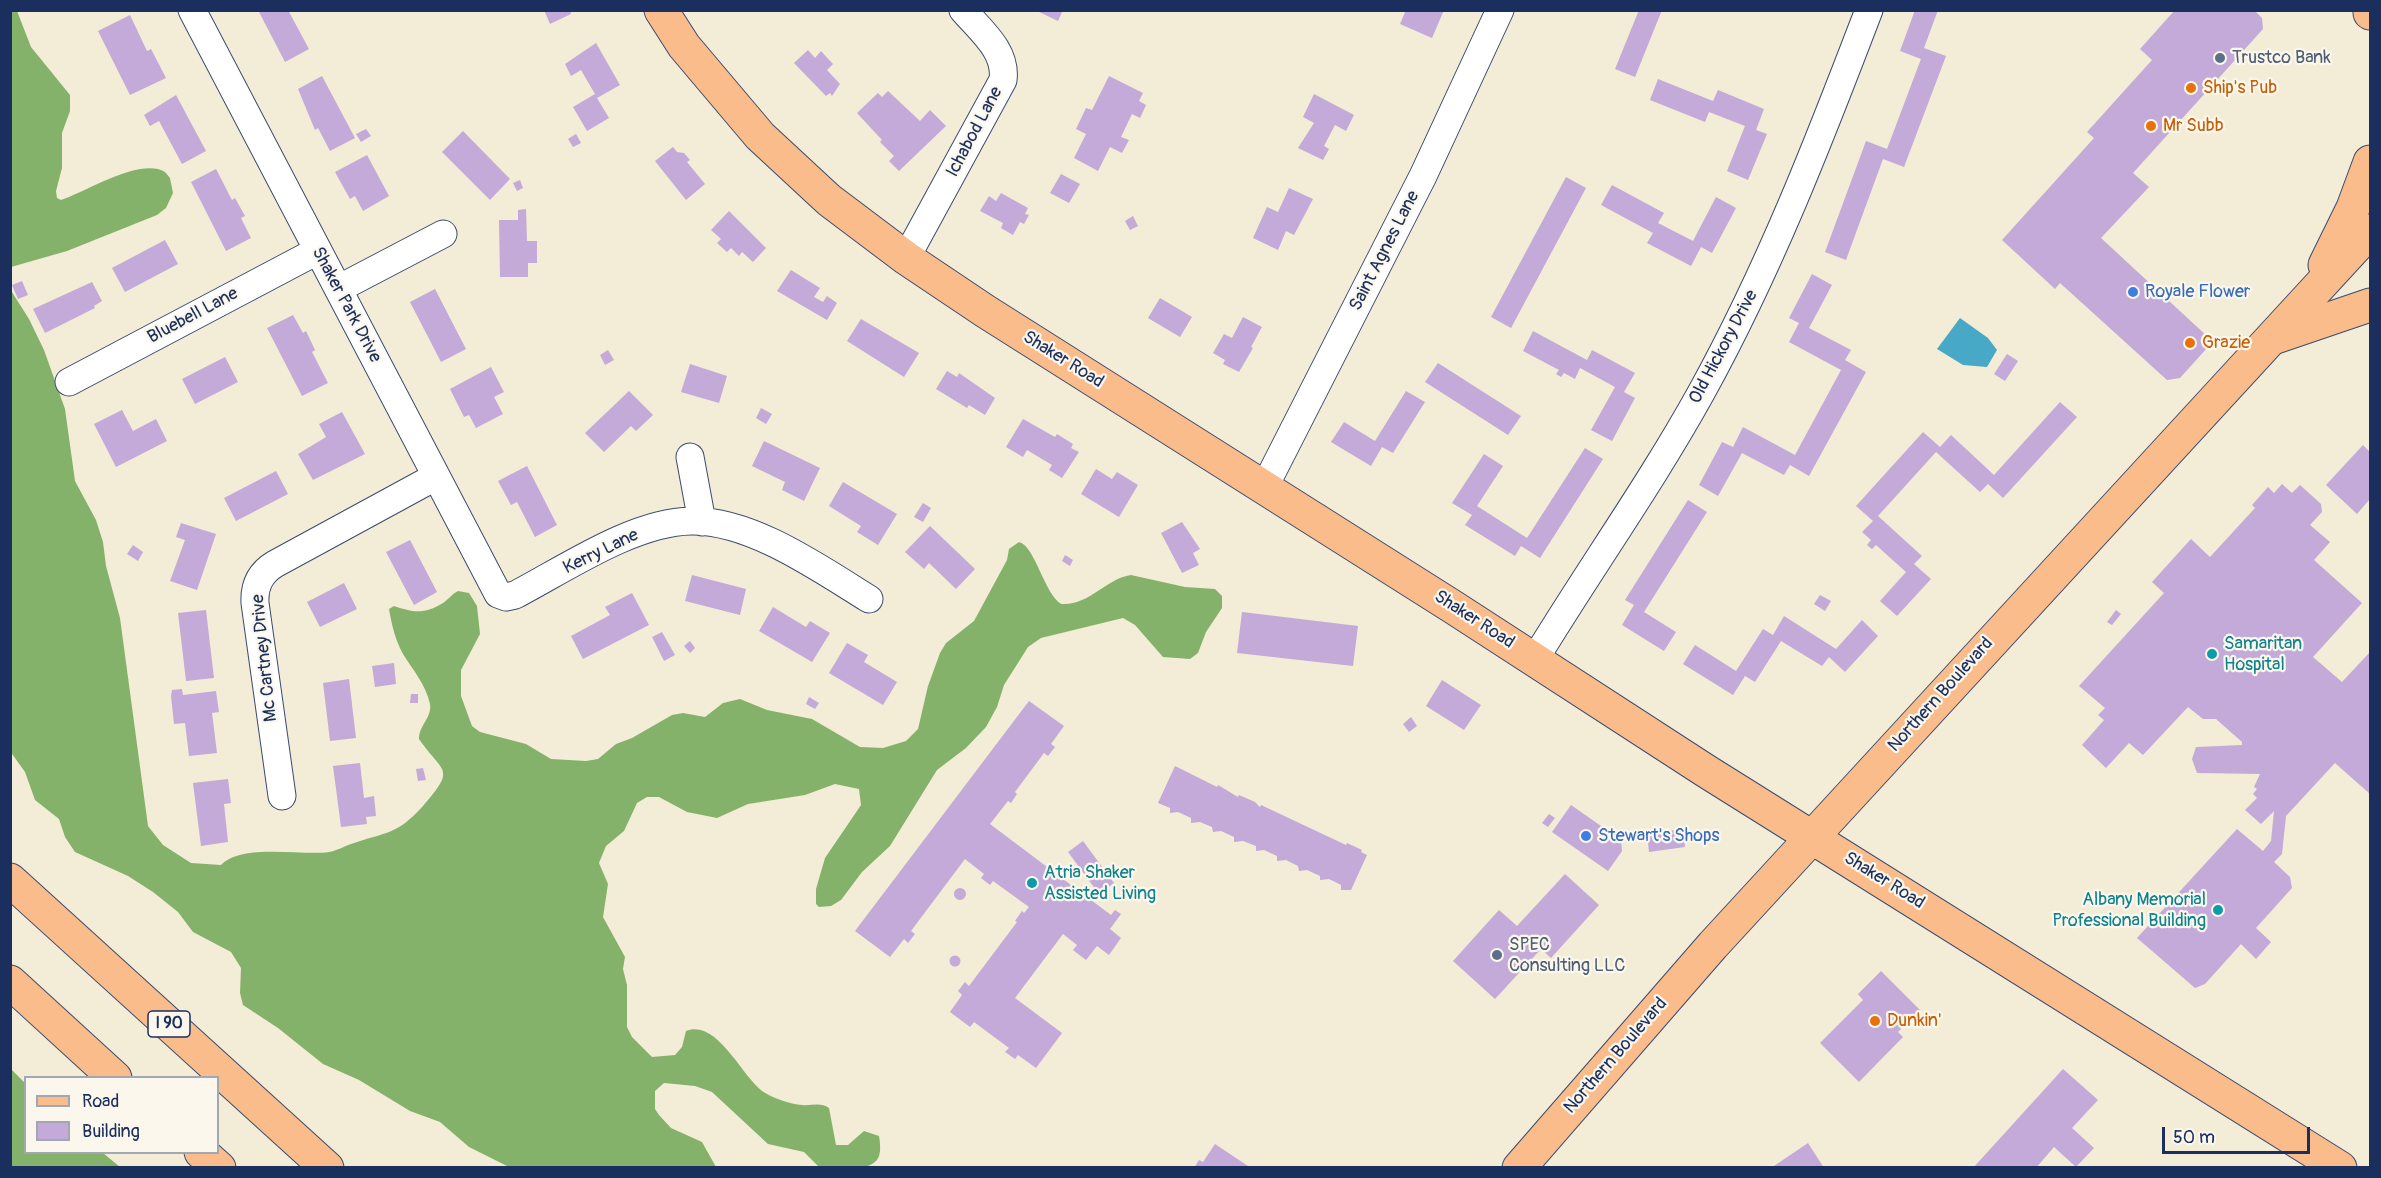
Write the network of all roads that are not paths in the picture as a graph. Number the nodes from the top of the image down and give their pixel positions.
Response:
1 (192, 10) edge
2 (661, 10) edge
3 (963, 10) edge
4 (1500, 10) edge
5 (1869, 10) edge
6 (2370, 162) edge
7 (2370, 231) edge
8 (443, 234) dead end
9 (317, 251) junction
10 (906, 258) junction
11 (339, 290) junction
12 (2370, 304) edge
13 (2304, 306) junction
14 (2276, 337) junction
15 (69, 382) dead end
16 (690, 457) dead end
17 (435, 477) junction
18 (1264, 488) junction
19 (702, 522) junction
20 (504, 596) joint
21 (869, 599) dead end
22 (1535, 659) junction
23 (282, 796) dead end
24 (1812, 837) junction
25 (10, 880) edge
26 (10, 982) edge
27 (114, 1076) edge
28 (190, 1154) edge
29 (203, 1154) edge
30 (202, 1167) edge
31 (219, 1167) edge
32 (327, 1167) edge
33 (1519, 1167) edge
34 (2340, 1167) edge

1 - 9 street, Shaker Park Drive
2 - 10 main road, Shaker Road
3 - 10 street, Ichabod Lane
4 - 18 street, Saint Agnes Lane
5 - 22 street, Old Hickory Drive
6 - 13 main road
7 - 13 main road, Northern Boulevard
8 - 11 street
9 - 11 street, Shaker Park Drive
9 - 15 street, Bluebell Lane
10 - 18 main road, Shaker Road
11 - 17 street, Shaker Park Drive
12 - 14 main road
13 - 14 main road, Northern Boulevard
14 - 24 main road, Northern Boulevard
16 - 19 street
17 - 20 street, Shaker Park Drive
17 - 23 street, Mc Cartney Drive
18 - 22 main road, Shaker Road
19 - 20 street, Kerry Lane
19 - 21 street, Kerry Lane
22 - 24 main road, Shaker Road
24 - 33 main road, Northern Boulevard
24 - 34 main road, Shaker Road
25 - 32 main road, I 90
26 - 27 main road
28 - 30 main road
29 - 31 main road

